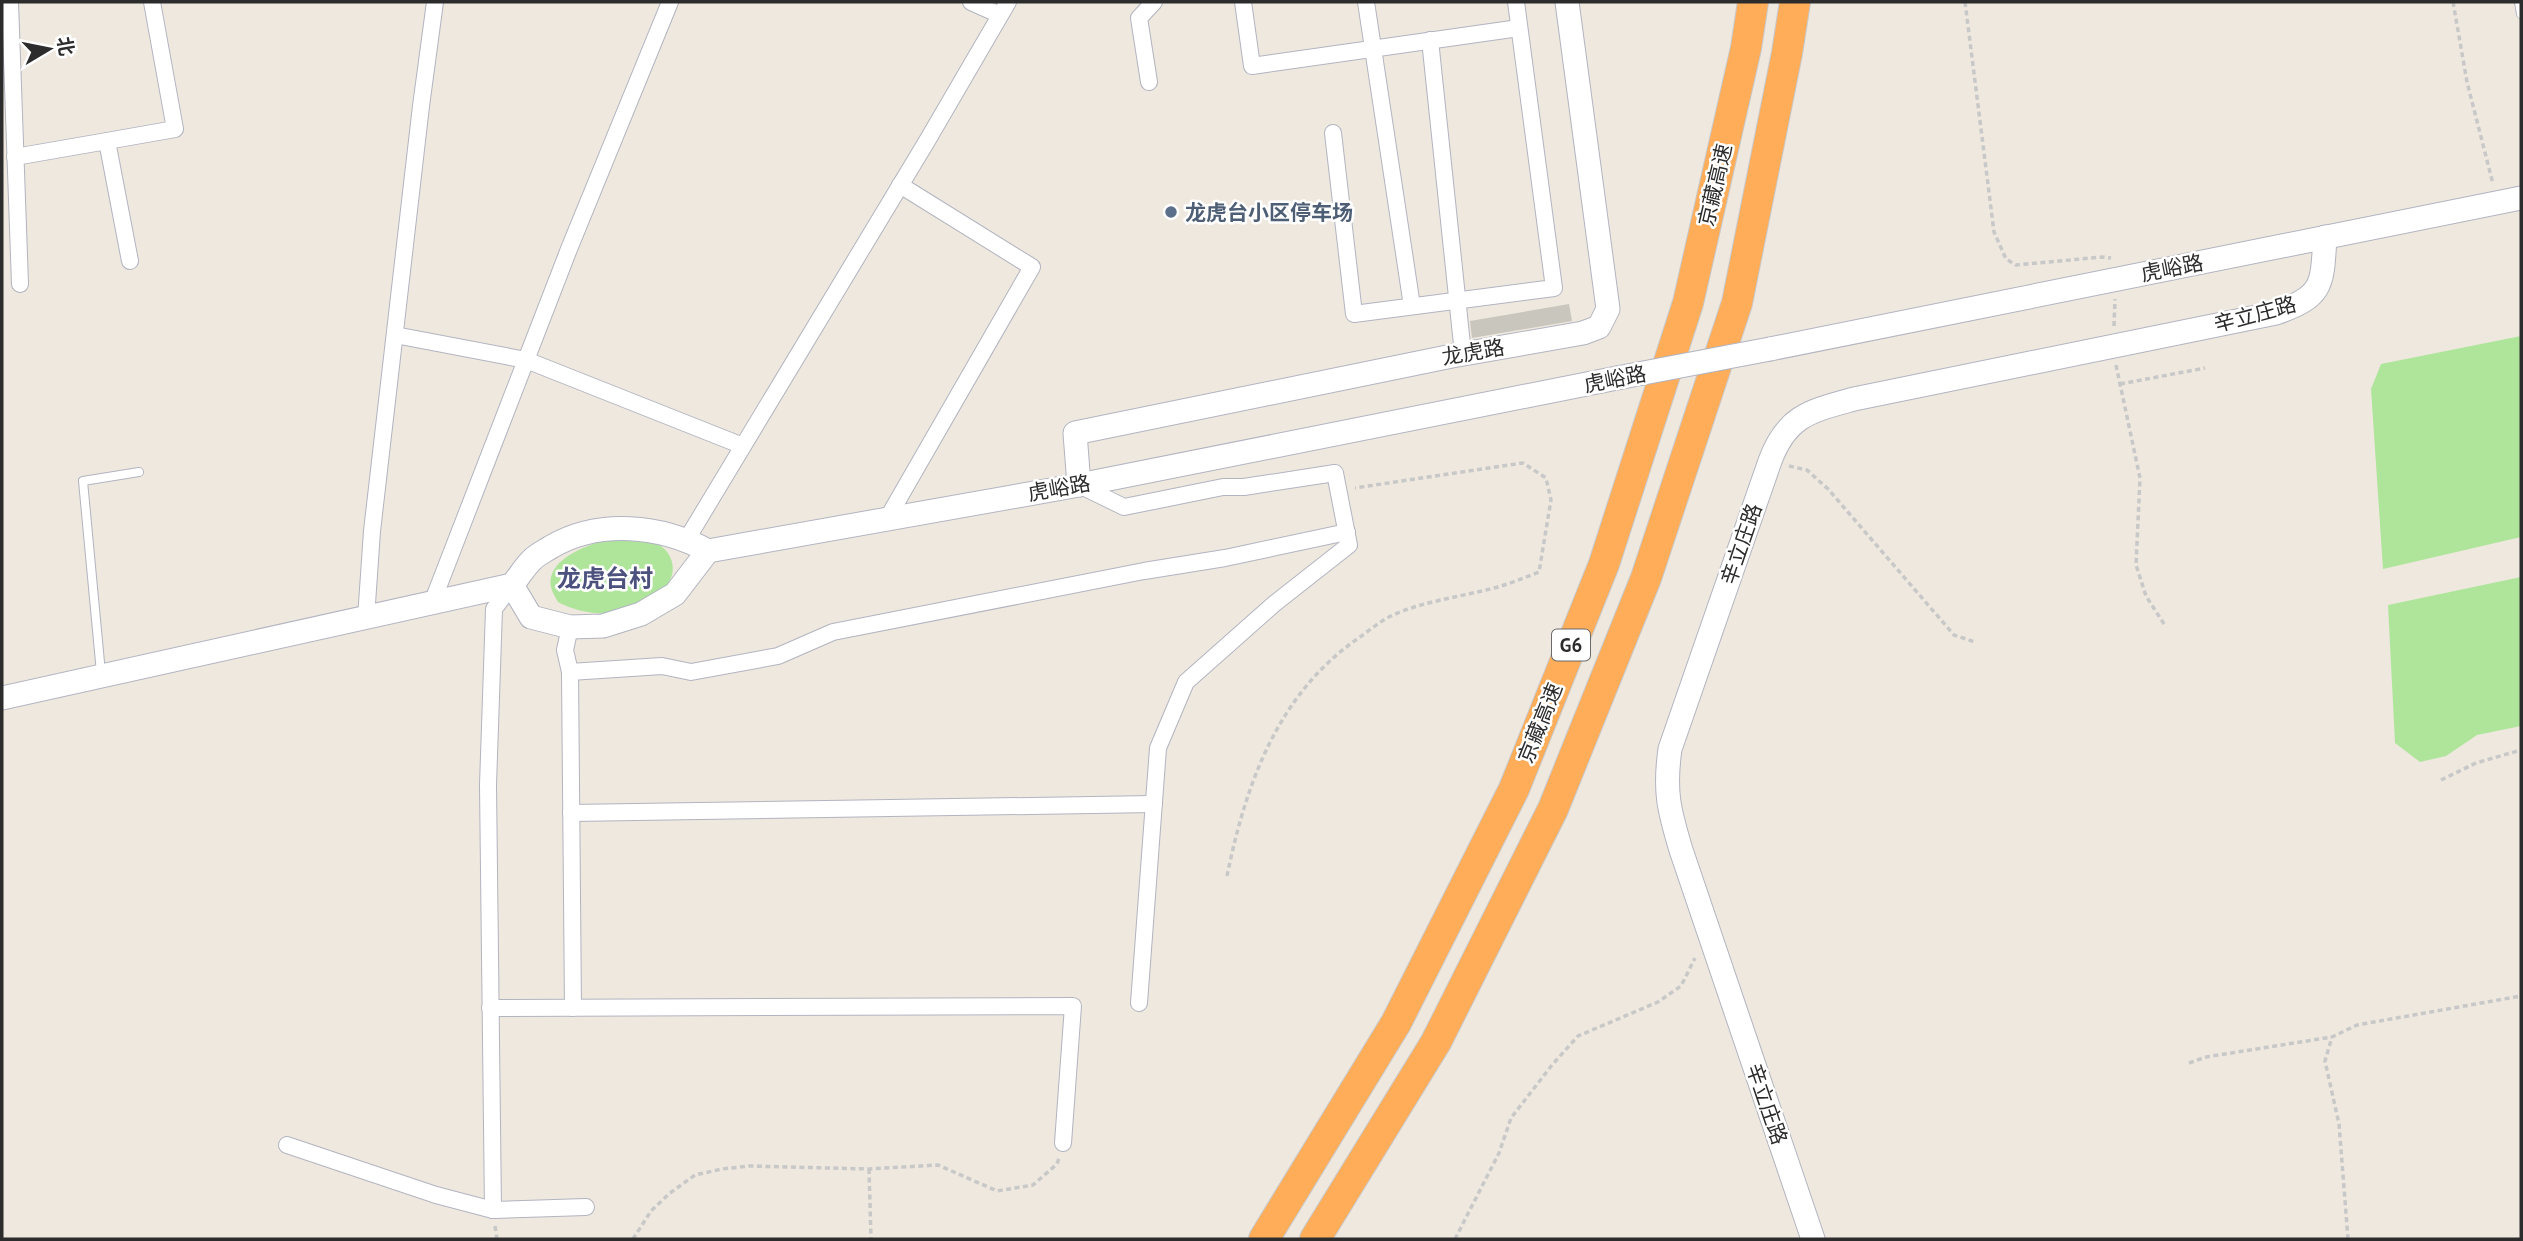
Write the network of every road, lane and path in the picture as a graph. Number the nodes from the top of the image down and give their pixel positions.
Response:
1 (10, 2) edge
2 (152, 2) edge
3 (435, 2) edge
4 (670, 2) edge
5 (971, 2) edge
6 (1154, 2) edge
7 (1243, 2) edge
8 (1366, 2) edge
9 (1516, 2) edge
10 (1567, 2) edge
11 (1753, 2) edge
12 (1795, 2) edge
13 (2453, 2) edge
14 (2519, 2) edge
15 (1004, 8) edge
16 (2521, 14) edge
17 (1519, 28) junction
18 (1430, 40) junction
19 (1373, 48) junction
20 (1149, 82) dead end
21 (1333, 133) dead end
22 (107, 141) junction
23 (15, 157) junction
24 (900, 185) junction
25 (2521, 198) edge
26 (2498, 203) junction
27 (2325, 237) junction
28 (130, 261) dead end
29 (20, 284) dead end
30 (1457, 300) junction
31 (1412, 306) junction
32 (395, 335) junction
33 (1463, 354) junction
34 (526, 360) junction
35 (2205, 368) dead end
36 (2120, 384) dead end
37 (743, 446) junction
38 (1770, 461) junction
39 (139, 472) dead end
40 (1079, 485) junction
41 (1339, 491) junction
42 (887, 519) junction
43 (1347, 533) junction
44 (687, 539) junction
45 (708, 551) junction
46 (512, 585) junction
47 (432, 603) junction
48 (366, 618) junction
49 (570, 627) junction
50 (1975, 642) dead end
51 (570, 672) junction
52 (101, 676) junction
53 (2, 698) edge
54 (2521, 750) edge
55 (2441, 780) dead end
56 (1154, 804) junction
57 (571, 813) junction
58 (1227, 876) dead end
59 (1713, 944) junction
60 (2521, 996) edge
61 (1139, 1003) dead end
62 (490, 1008) junction
63 (573, 1008) junction
64 (2332, 1037) junction
65 (2189, 1063) dead end
66 (1063, 1143) joint
67 (287, 1145) dead end
68 (869, 1169) junction
69 (586, 1208) dead end
70 (493, 1210) junction
71 (633, 1239) edge
72 (871, 1239) edge
73 (1264, 1239) edge
74 (1315, 1239) edge
75 (1455, 1239) edge
76 (1813, 1239) edge
77 (2348, 1239) edge

1 - 23 street
2 - 22 street
3 - 32 street
4 - 34 street
5 - 15 street
6 - 20 street
7 - 19 street
8 - 19 street
9 - 17 street
10 - 33 street, 龙虎路
11 - 73 highway, 京藏高速 / G6
12 - 74 highway, 京藏高速 / G6
13 - 26 path
14 - 16 lane
15 - 24 street
17 - 18 street
17 - 30 street
18 - 19 street
18 - 30 street
19 - 31 street
21 - 31 street
22 - 23 street
22 - 28 street
23 - 29 street
24 - 37 street
24 - 42 street
25 - 26 street, 虎峪路
26 - 27 street, 虎峪路
27 - 38 street, 辛立庄路
27 - 40 street, 虎峪路, bridge
30 - 31 street
30 - 33 street
32 - 34 street
32 - 48 street
33 - 40 street, 龙虎路
34 - 37 street
34 - 47 street
35 - 36 path
37 - 44 street
38 - 50 path
38 - 59 street, 辛立庄路
39 - 52 lane
40 - 41 street
40 - 42 street, 虎峪路
41 - 43 street
41 - 58 path
42 - 45 street, 虎峪路
43 - 51 street
43 - 56 street
44 - 45 street
44 - 46 street
45 - 49 street
46 - 47 street
46 - 49 street
46 - 62 street
47 - 48 street
48 - 52 street
49 - 51 street
51 - 57 street
52 - 53 street
54 - 55 path
56 - 57 street
56 - 61 street
57 - 63 street
59 - 75 path
59 - 76 street, 辛立庄路
60 - 64 path
62 - 63 street
62 - 70 street
63 - 66 street
64 - 65 path
64 - 77 path
66 - 68 path
67 - 70 street
68 - 71 path
68 - 72 path
69 - 70 street

